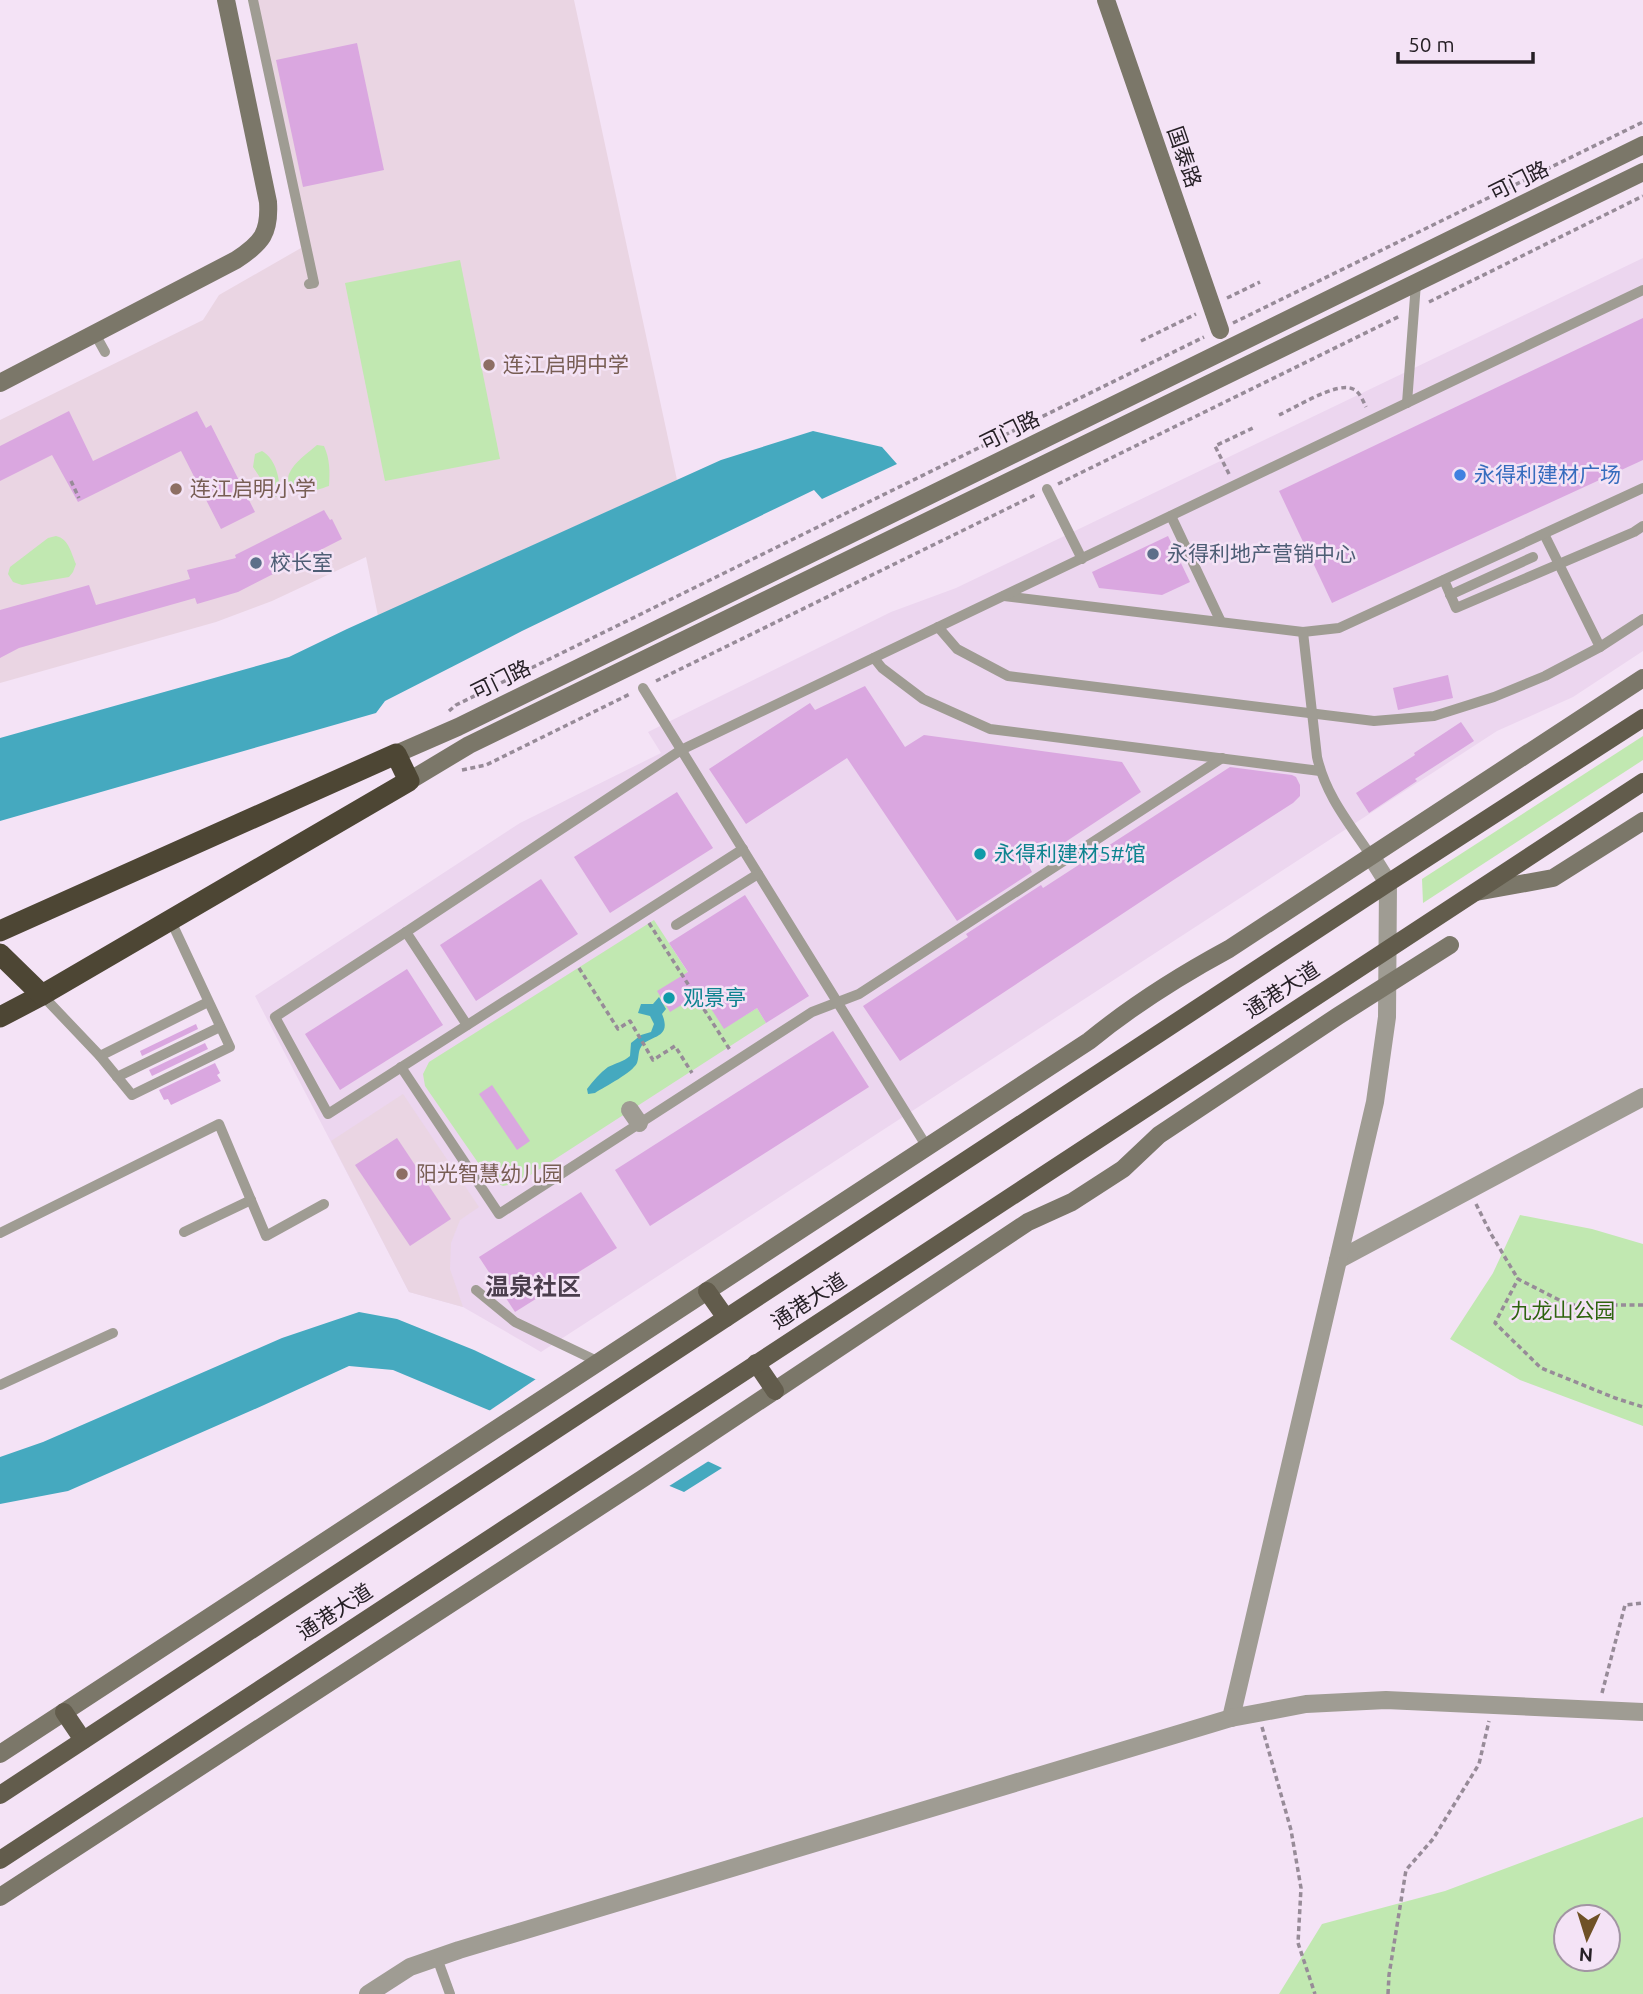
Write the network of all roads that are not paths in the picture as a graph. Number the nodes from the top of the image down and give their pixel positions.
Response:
1 (226, 0) edge
2 (253, 0) edge
3 (1106, 0) edge
4 (1643, 145) edge
5 (1643, 172) edge
6 (1416, 283) junction
7 (309, 284) dead end
8 (1643, 289) edge
9 (1220, 330) road end
10 (96, 334) junction
11 (105, 352) dead end
12 (0, 383) edge
13 (1407, 403) junction
14 (1643, 488) edge
15 (1047, 489) road end
16 (1171, 516) junction
17 (1643, 526) edge
18 (1544, 534) junction
19 (1533, 557) dead end
20 (1082, 559) junction
21 (1559, 564) junction
22 (1444, 580) junction
23 (1450, 595) junction
24 (1004, 596) junction
25 (1643, 619) edge
26 (1221, 622) junction
27 (938, 628) junction
28 (1303, 632) junction
29 (1600, 647) junction
30 (874, 658) junction
31 (1643, 678) edge
32 (643, 688) road end
33 (1312, 714) junction
34 (1643, 718) edge
35 (681, 750) junction
36 (396, 754) junction
37 (1222, 758) junction
38 (1320, 771) junction
39 (409, 781) junction
40 (1643, 782) edge
41 (1643, 821) edge
42 (743, 849) junction
43 (1371, 856) junction
44 (758, 874) junction
45 (1388, 883) junction
46 (1472, 893) junction
47 (170, 919) junction
48 (676, 925) dead end
49 (0, 931) edge
50 (406, 932) junction
51 (1450, 945) dead end
52 (1388, 948) junction
53 (0, 954) edge
54 (1387, 985) junction
55 (42, 995) junction
56 (208, 1002) junction
57 (837, 1003) junction
58 (0, 1017) edge
59 (467, 1025) junction
60 (220, 1027) junction
61 (100, 1056) junction
62 (401, 1067) junction
63 (117, 1077) junction
64 (1643, 1097) edge
65 (926, 1147) junction
66 (251, 1200) junction
67 (324, 1204) dead end
68 (2, 1228) edge
69 (184, 1232) dead end
70 (1338, 1260) junction
71 (476, 1290) dead end
72 (707, 1291) junction
73 (726, 1318) junction
74 (113, 1333) dead end
75 (599, 1362) junction
76 (756, 1363) junction
77 (0, 1385) edge
78 (775, 1391) junction
79 (64, 1712) junction
80 (1643, 1712) edge
81 (1231, 1718) junction
82 (83, 1740) junction
83 (0, 1754) edge
84 (0, 1795) edge
85 (0, 1860) edge
86 (0, 1897) edge
87 (437, 1958) junction
88 (368, 1994) edge
89 (450, 1994) edge

1 - 10 street
2 - 7 lane
3 - 9 street, 国泰路
4 - 36 street, 可门路
5 - 6 street
6 - 13 lane
6 - 39 street
8 - 13 lane
10 - 11 lane
10 - 12 street
13 - 16 lane
14 - 18 lane
15 - 20 lane
16 - 20 lane
16 - 26 lane
17 - 21 lane
18 - 21 lane
18 - 22 lane
19 - 23 lane
20 - 24 lane
21 - 23 lane
21 - 29 lane
22 - 23 lane
22 - 28 lane
24 - 26 lane
24 - 27 lane
25 - 29 lane
26 - 28 lane
27 - 30 lane
27 - 33 lane
28 - 33 lane
29 - 33 lane
30 - 35 lane
30 - 37 lane
31 - 43 street
32 - 35 lane
33 - 38 lane
34 - 45 main road, 通港大道
35 - 42 lane
35 - 50 lane
36 - 39 highway
36 - 49 highway
37 - 38 lane
37 - 57 lane
38 - 43 lane
39 - 47 highway
40 - 46 main road, 通港大道
41 - 46 street
42 - 44 lane
42 - 59 lane
43 - 45 street
43 - 65 street
44 - 48 lane
44 - 57 lane
45 - 52 street
45 - 73 main road, 通港大道
46 - 52 main road, 通港大道
47 - 55 highway
47 - 56 lane
50 - 59 lane
50 - 62 lane
51 - 54 street
52 - 54 street
52 - 76 main road, 通港大道
53 - 55 highway
54 - 70 street
54 - 78 street
55 - 58 highway
55 - 61 lane
56 - 60 lane
56 - 61 lane
57 - 62 lane
57 - 65 lane
59 - 62 lane
60 - 63 lane
60 - 63 lane
61 - 63 lane
64 - 70 street
65 - 72 street
66 - 67 lane
66 - 68 lane
66 - 69 lane
70 - 81 street
71 - 75 lane
72 - 73 main road
72 - 75 street
73 - 82 main road, 通港大道
74 - 77 lane
75 - 79 street
76 - 78 main road
76 - 85 main road, 通港大道
78 - 86 street
79 - 82 main road
79 - 83 street
80 - 81 street
81 - 87 street
82 - 84 main road, 通港大道
87 - 88 street
87 - 89 lane

